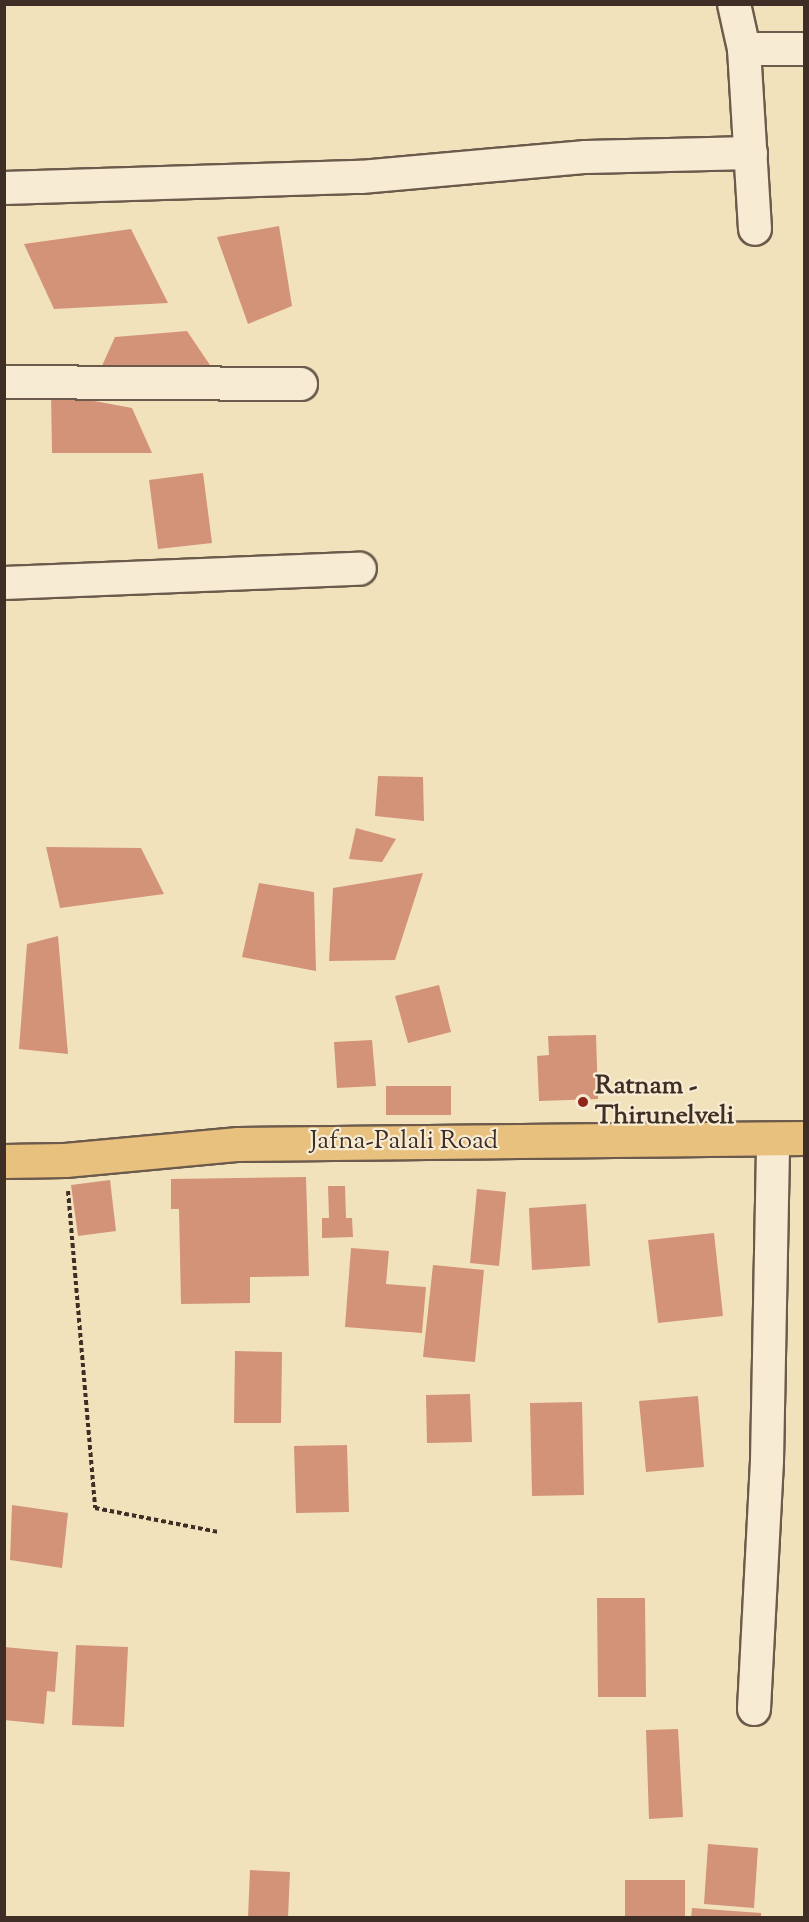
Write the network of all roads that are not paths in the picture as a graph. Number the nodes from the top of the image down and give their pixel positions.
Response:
1 (734, 4) edge
2 (744, 49) junction
3 (804, 49) edge
4 (752, 153) junction
5 (4, 188) edge
6 (754, 229) dead end
7 (4, 382) edge
8 (301, 384) dead end
9 (360, 569) dead end
10 (4, 583) edge
11 (789, 1139) edge
12 (4, 1161) edge
13 (754, 1709) dead end

1 - 2 street
2 - 3 street
2 - 4 street
4 - 5 street
4 - 6 street
7 - 8 street
9 - 10 street
11 - 12 main road, Jafna-Palali Road
11 - 13 street

